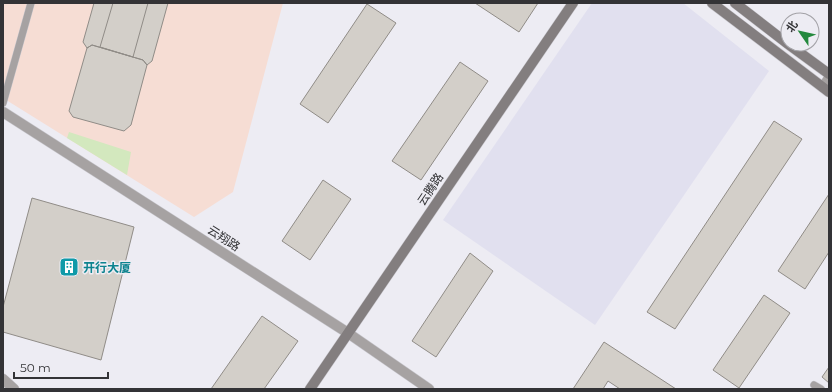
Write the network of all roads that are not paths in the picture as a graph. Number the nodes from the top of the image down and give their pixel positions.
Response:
1 (31, 3) edge
2 (573, 3) edge
3 (712, 3) edge
4 (735, 3) edge
5 (780, 38) edge
6 (799, 52) edge
7 (829, 74) edge
8 (829, 78) edge
9 (826, 89) edge
10 (3, 103) edge
11 (3, 112) edge
12 (348, 333) junction
13 (3, 379) edge
14 (814, 384) dead end
15 (14, 389) edge
16 (310, 389) edge
17 (429, 389) edge
18 (821, 389) edge

1 - 10 lane
2 - 12 street, 云腾路
3 - 9 street
4 - 5 street
6 - 7 street
8 - 9 street
11 - 12 street, 云翔路
12 - 16 street, 云腾路
12 - 17 street, 云翔路
13 - 15 street
14 - 18 lane

